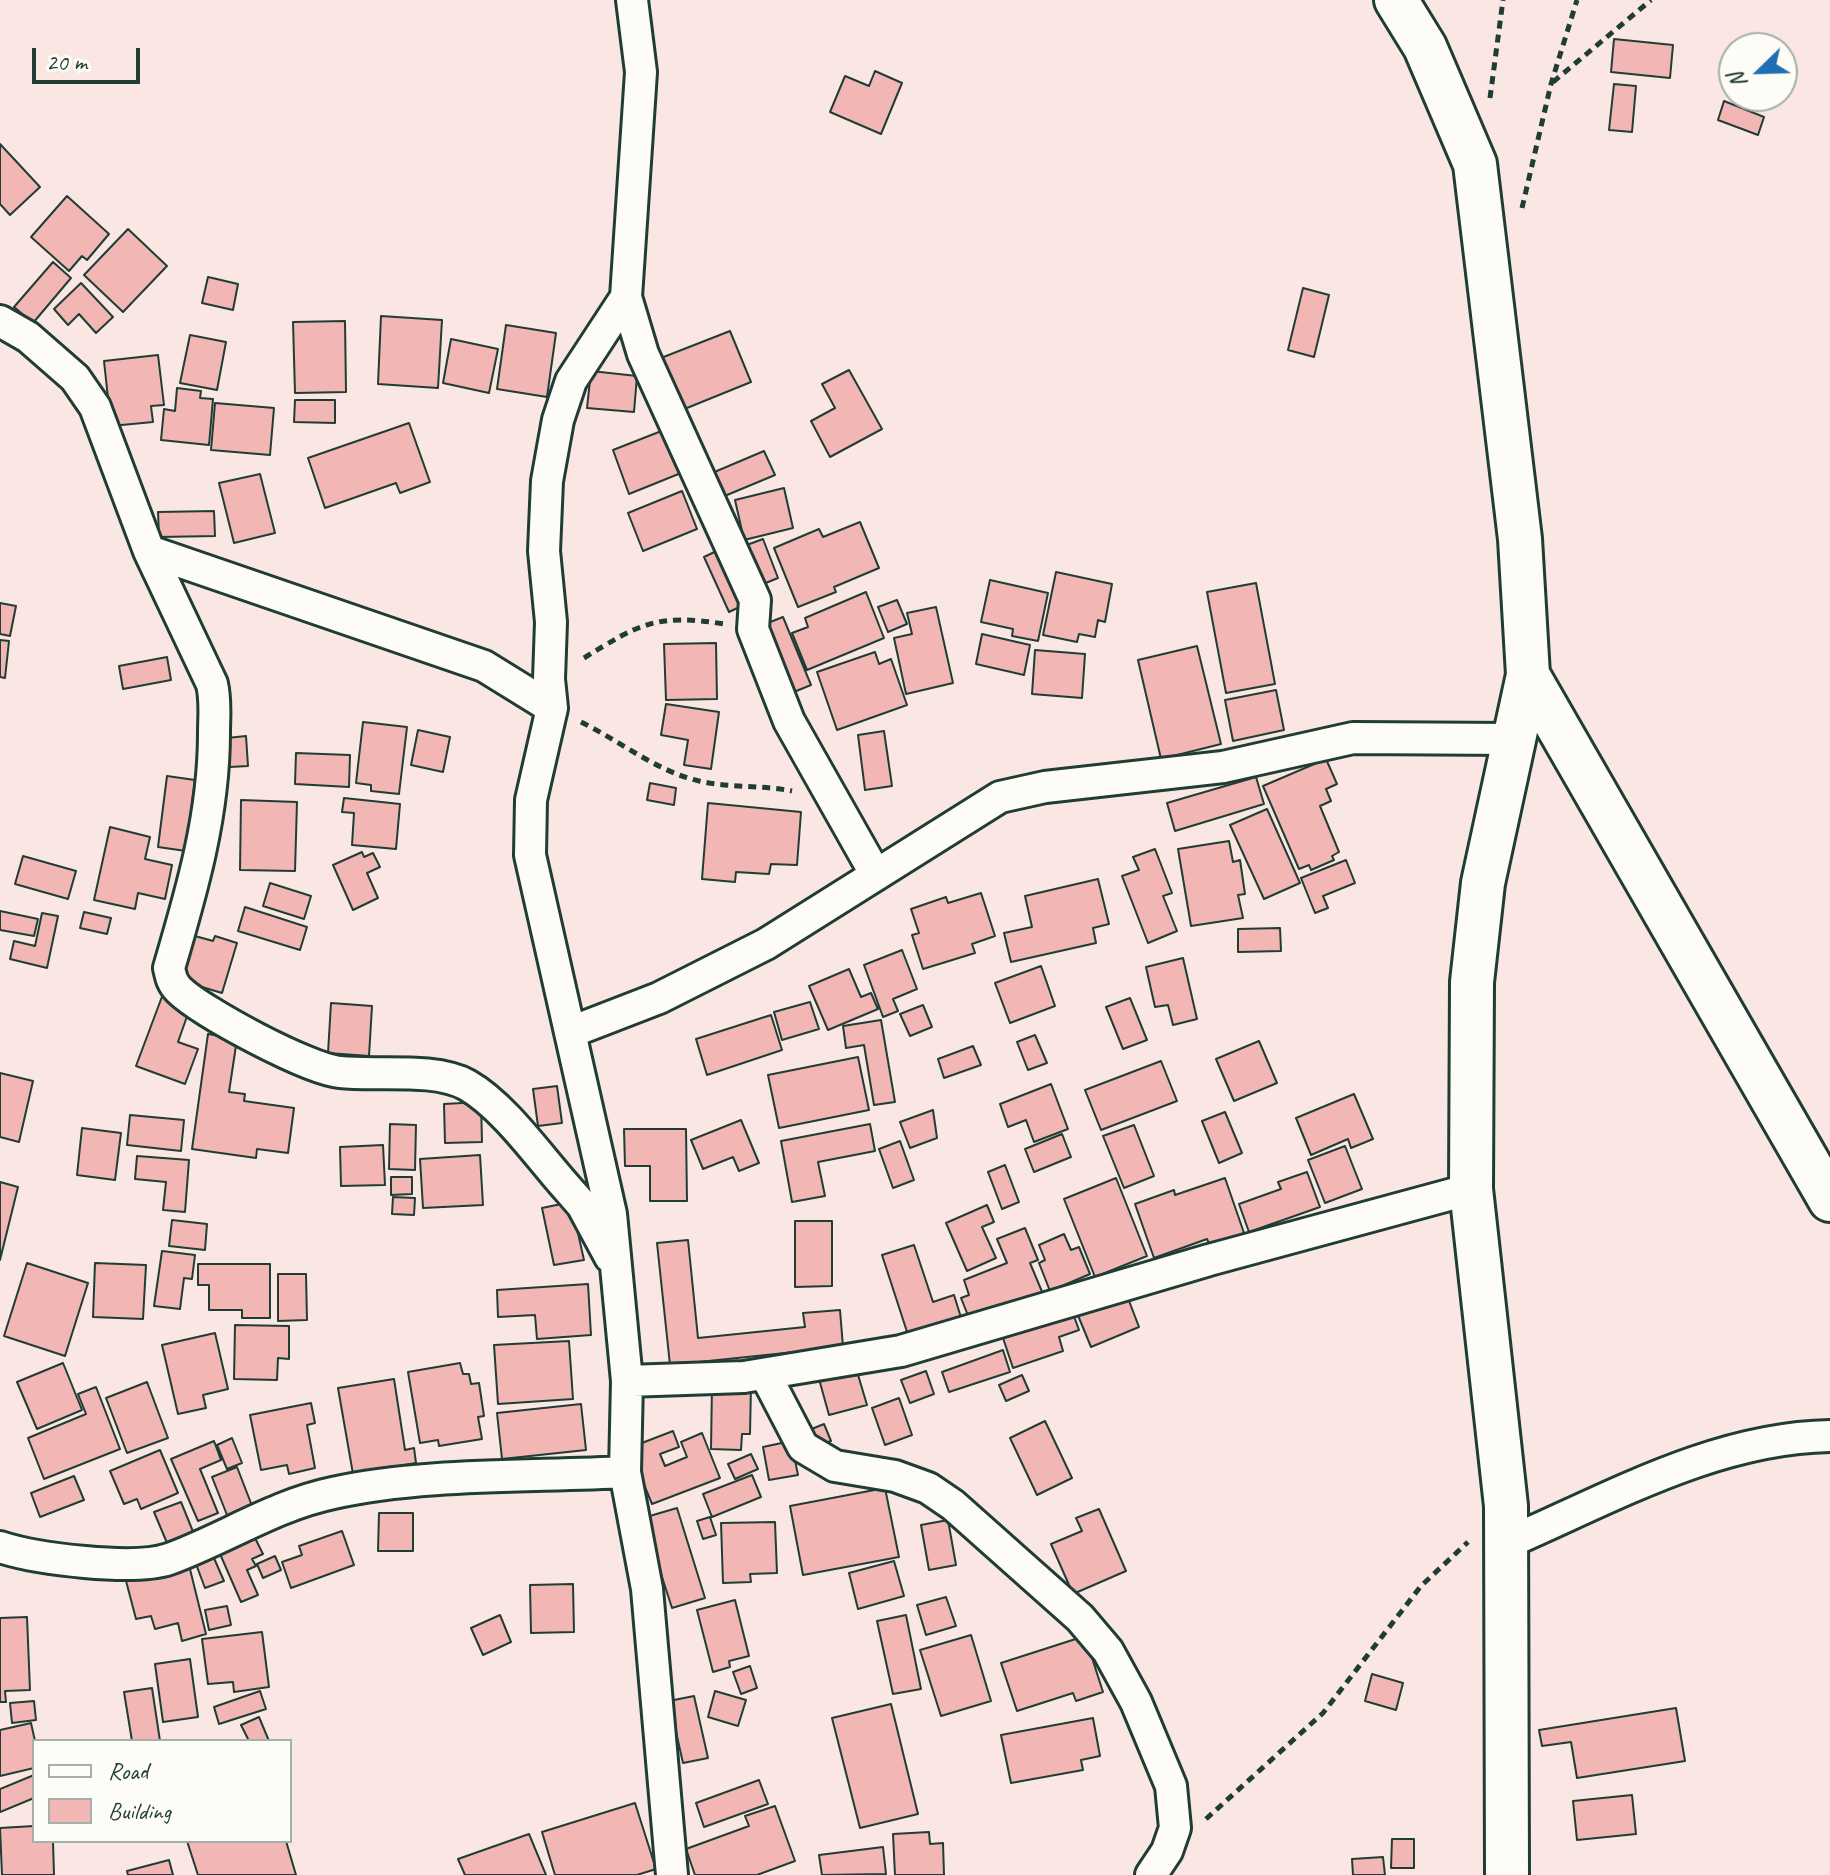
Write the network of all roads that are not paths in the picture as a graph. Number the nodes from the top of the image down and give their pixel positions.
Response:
1 (632, 0) edge
2 (1396, 0) edge
3 (626, 297) junction
4 (0, 321) edge
5 (149, 551) junction
6 (1528, 675) junction
7 (550, 693) junction
8 (1513, 739) junction
9 (876, 875) junction
10 (571, 1032) junction
11 (1471, 1189) junction
12 (1830, 1200) edge
13 (619, 1274) junction
14 (765, 1374) junction
15 (627, 1381) junction
16 (1830, 1436) edge
17 (625, 1472) junction
18 (1507, 1524) junction
19 (0, 1547) edge
20 (1159, 1863) edge
21 (672, 1875) edge
22 (1507, 1875) edge

1 - 3 street
2 - 6 street
3 - 7 street
3 - 9 street
4 - 5 street
5 - 7 street
5 - 13 street
6 - 8 street
6 - 12 street
7 - 10 street
8 - 9 street
8 - 11 street
9 - 10 street
10 - 13 street
11 - 14 street
11 - 18 street
13 - 15 street
14 - 15 street
14 - 20 street
15 - 17 street
16 - 18 street
17 - 19 street
17 - 21 street
18 - 22 street

